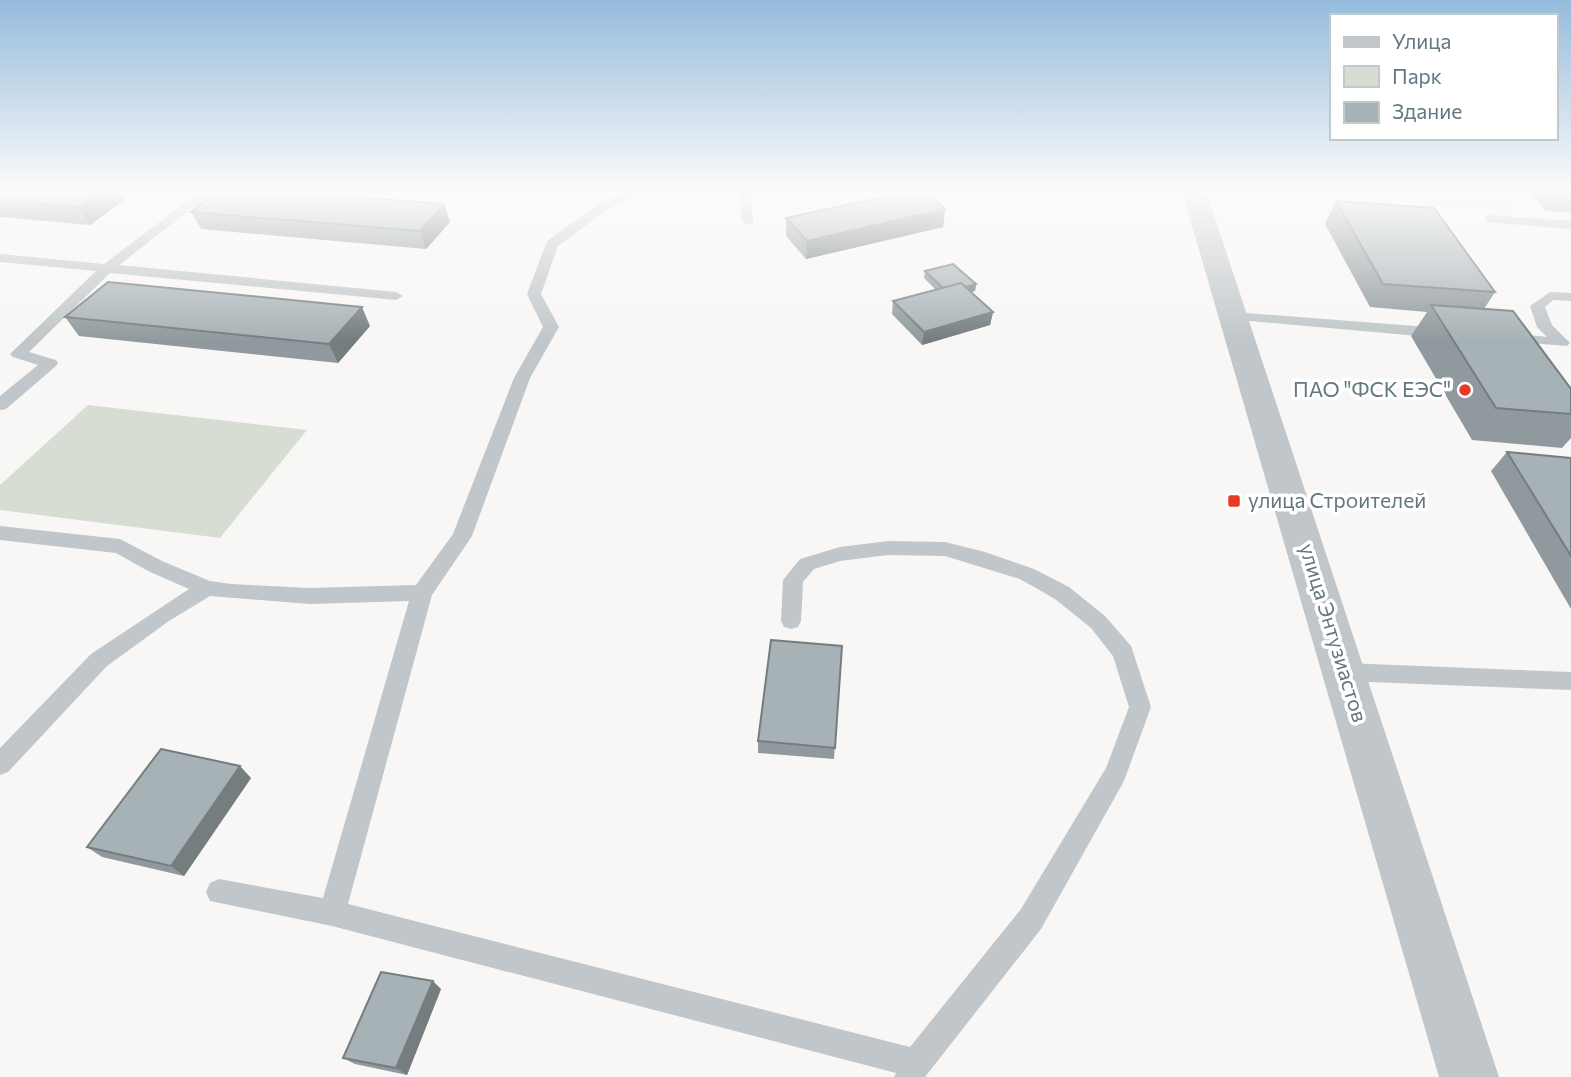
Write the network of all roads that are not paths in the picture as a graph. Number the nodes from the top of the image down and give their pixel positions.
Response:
1 (142, 241) edge
2 (556, 241) edge
3 (1210, 241) edge
4 (0, 258) edge
5 (107, 268) junction
6 (396, 296) dead end
7 (1571, 297) edge
8 (1233, 316) junction
9 (1452, 334) edge
10 (1493, 337) edge
11 (1566, 345) edge
12 (0, 405) edge
13 (0, 533) edge
14 (207, 588) junction
15 (422, 593) junction
16 (791, 621) dead end
17 (1345, 672) junction
18 (1571, 681) edge
19 (0, 764) edge
20 (219, 892) dead end
21 (332, 913) junction
22 (912, 1070) edge
23 (1469, 1077) edge

1 - 5 lane
2 - 15 lane
3 - 8 street, улица Энтузиастов
4 - 5 lane
5 - 6 lane
5 - 12 lane
7 - 11 lane
8 - 9 lane
8 - 17 street, улица Энтузиастов
10 - 11 lane
13 - 14 lane
14 - 15 lane
14 - 19 lane
15 - 21 lane
16 - 22 lane
17 - 18 lane
17 - 23 street, улица Энтузиастов
20 - 21 lane
21 - 22 lane

